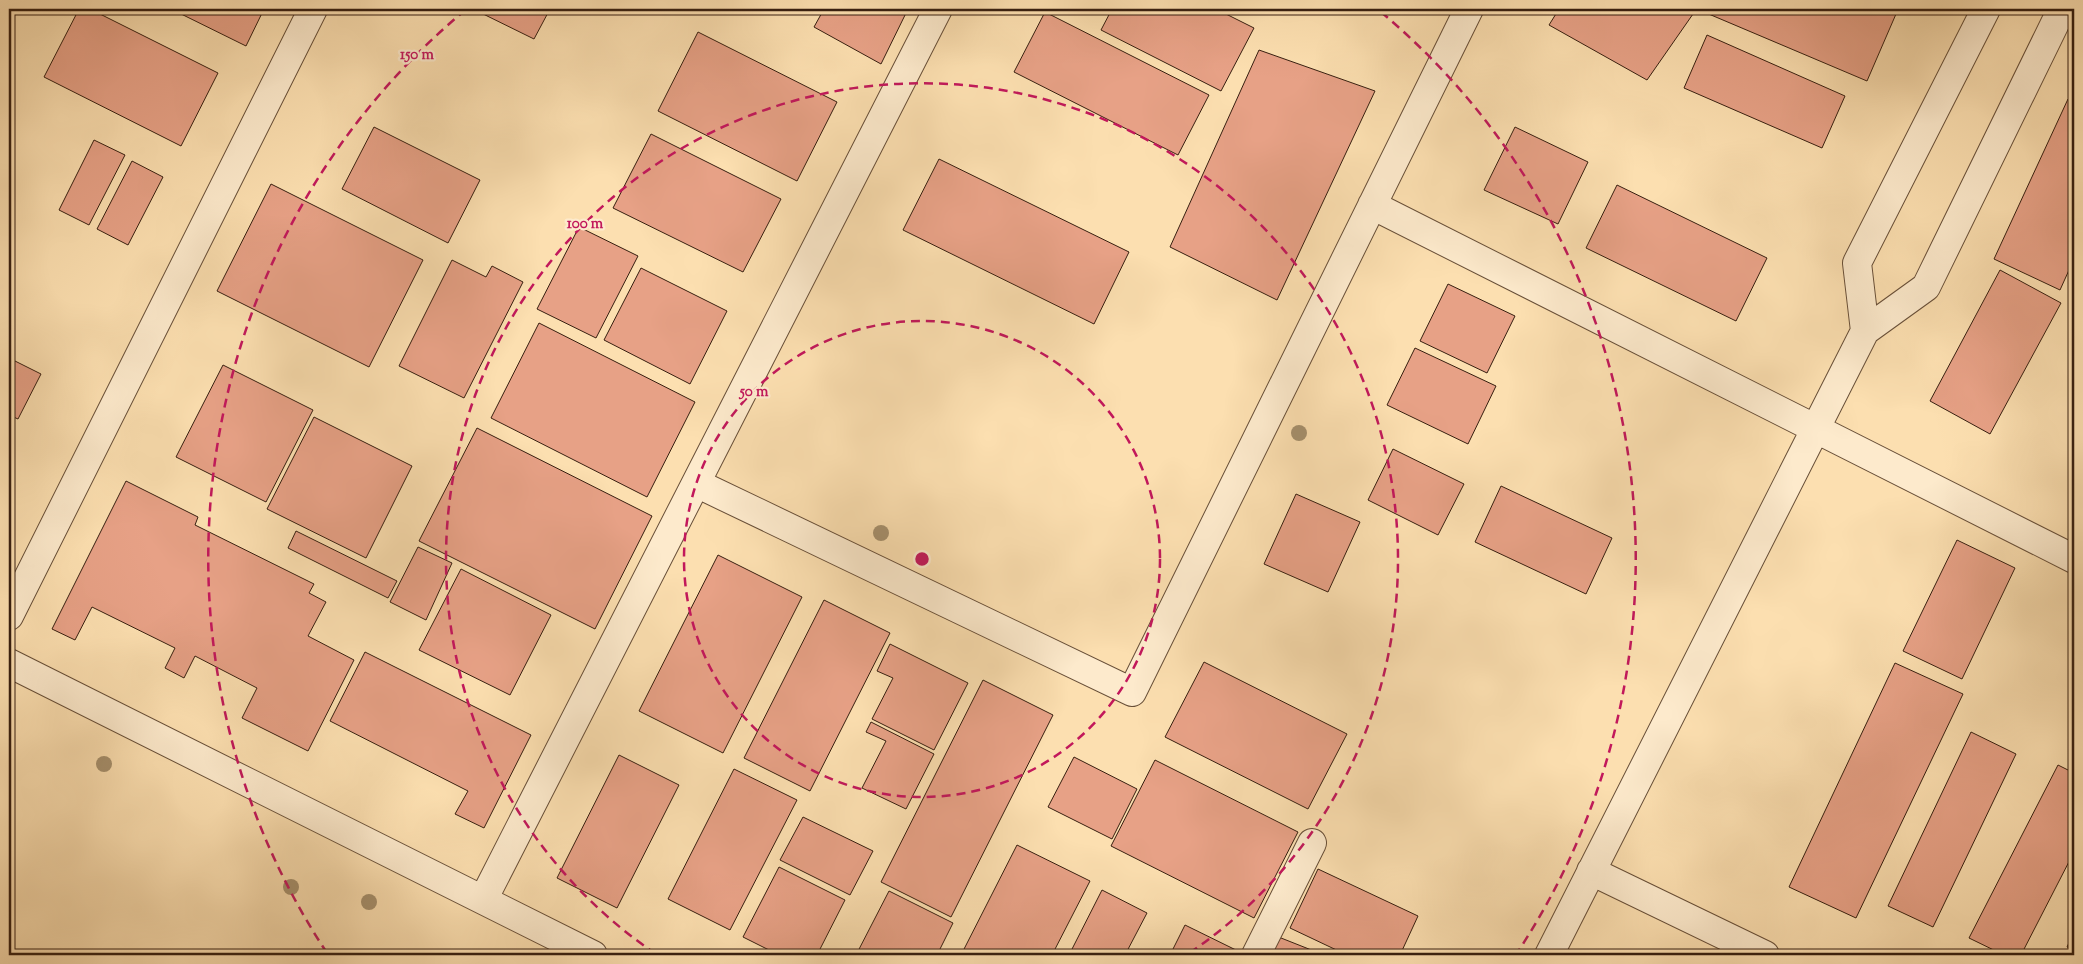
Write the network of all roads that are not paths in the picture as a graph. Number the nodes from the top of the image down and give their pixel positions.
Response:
1 (313, 9) edge
2 (938, 9) edge
3 (1469, 9) edge
4 (1986, 9) edge
5 (2062, 9) edge
6 (1372, 205) junction
7 (1865, 331) junction
8 (1815, 428) junction
9 (696, 483) junction
10 (2074, 559) edge
11 (9, 616) edge
12 (9, 663) edge
13 (1312, 843) dead end
14 (1591, 871) junction
15 (483, 900) junction
16 (593, 955) edge
17 (1256, 955) edge
18 (1549, 955) edge
19 (1765, 955) edge

1 - 11 street
2 - 9 street
3 - 6 street
4 - 7 street
5 - 7 street
6 - 8 street
6 - 9 street
7 - 8 street
8 - 10 street
8 - 14 street
9 - 15 street
12 - 15 street
13 - 17 street
14 - 18 street
14 - 19 street
15 - 16 street

